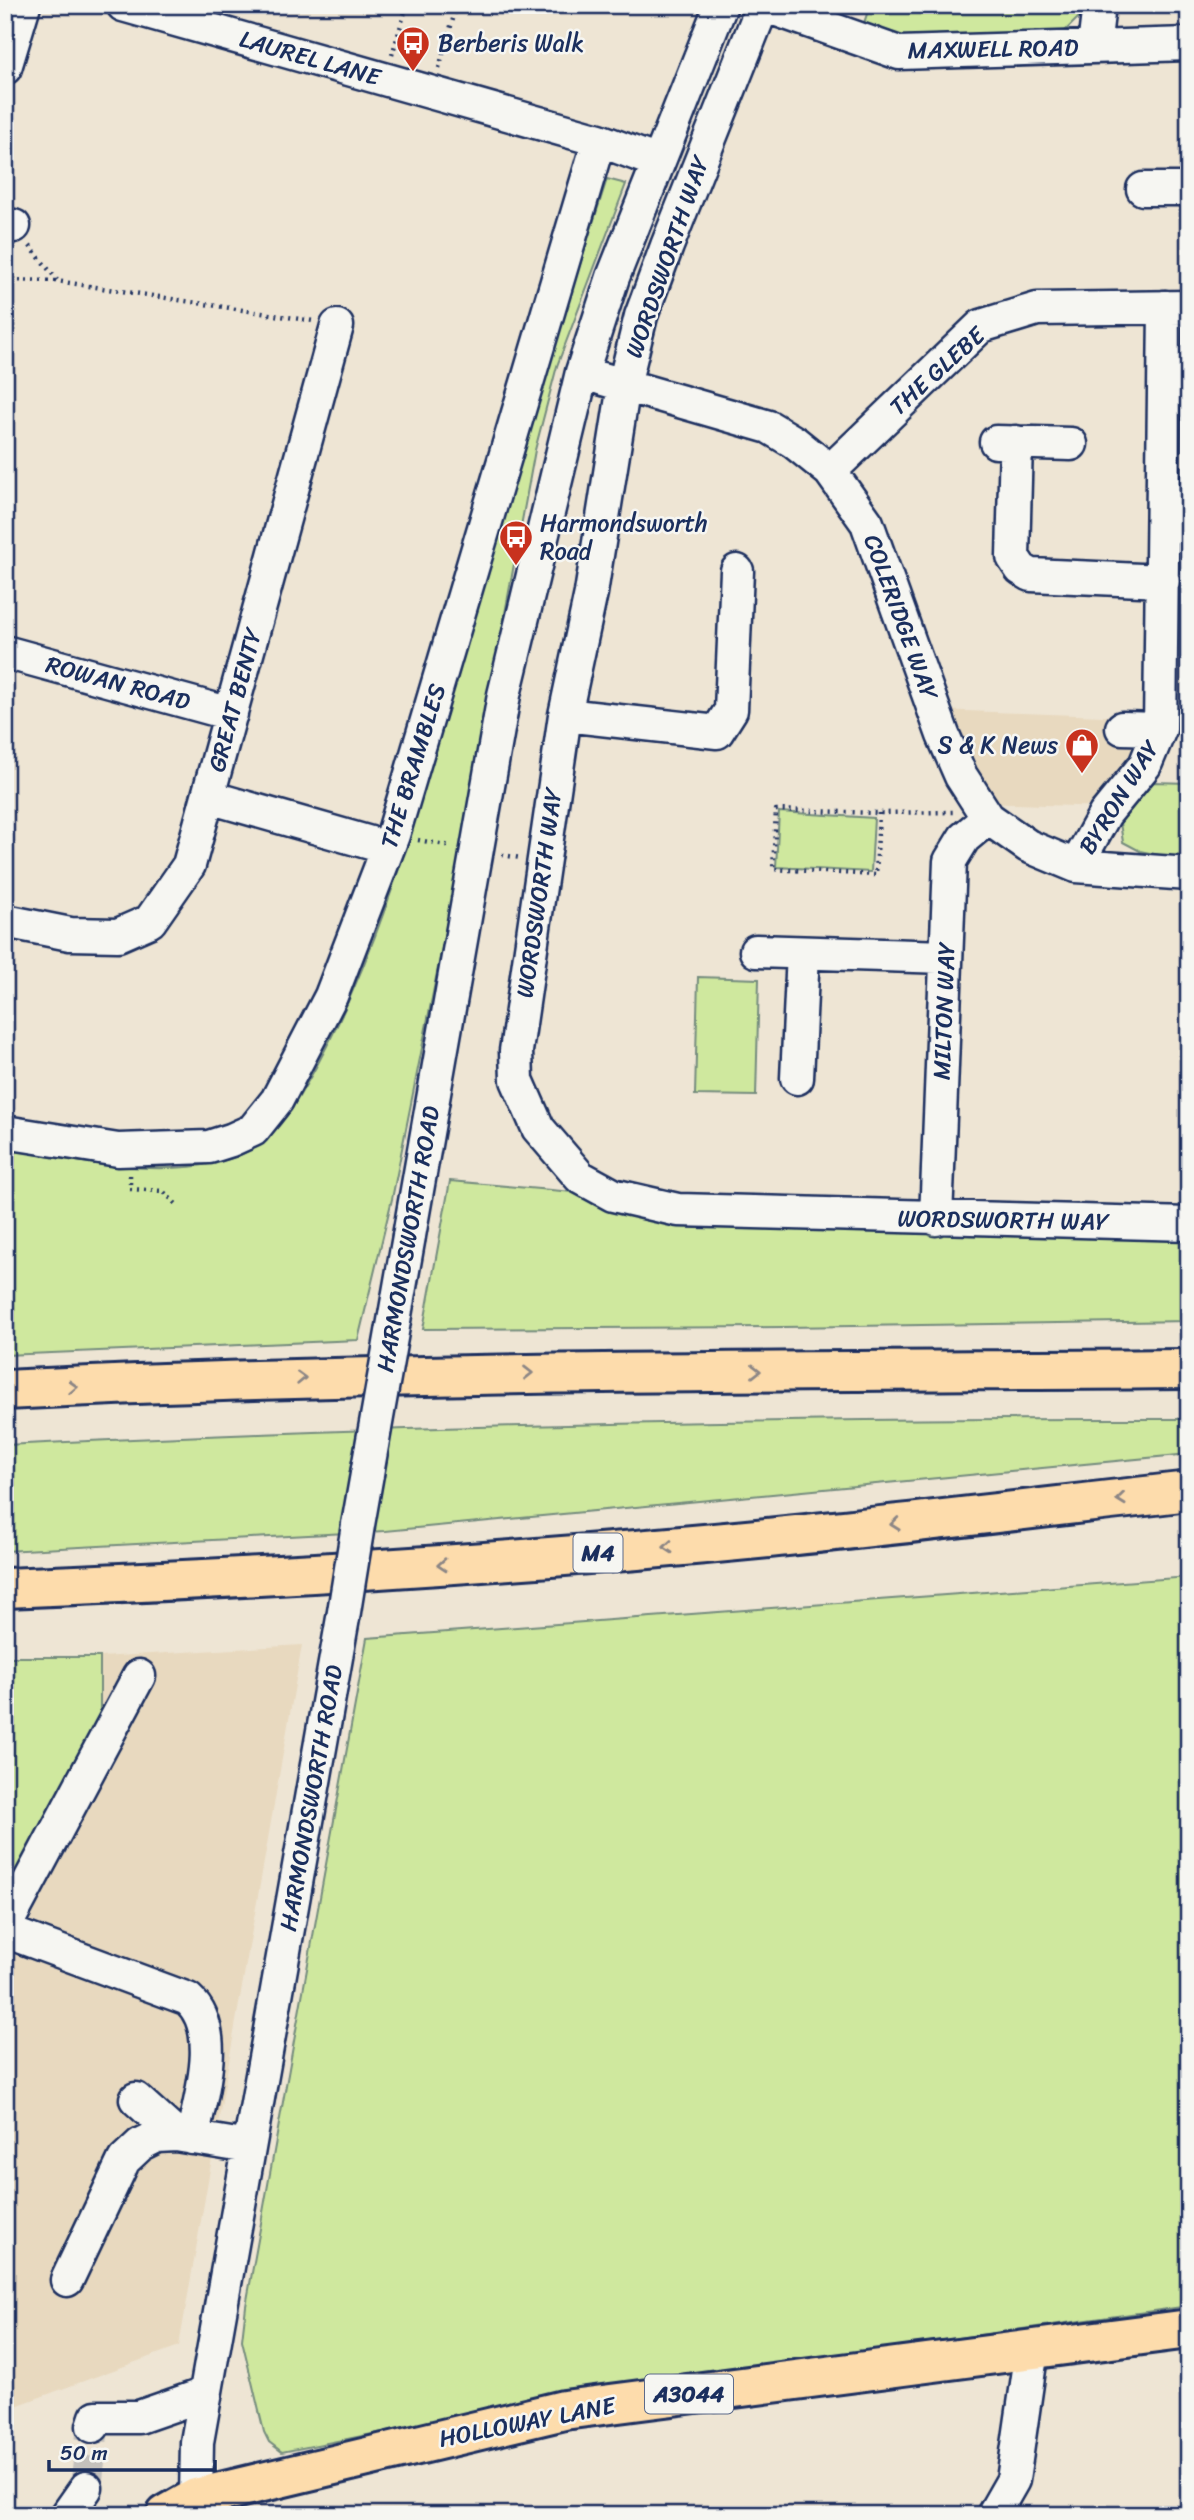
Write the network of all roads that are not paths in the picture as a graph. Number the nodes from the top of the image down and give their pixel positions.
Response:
1 (24, 5) edge
2 (122, 5) edge
3 (721, 5) edge
4 (763, 5) edge
5 (1099, 5) edge
6 (1189, 44) edge
7 (1094, 47) junction
8 (5, 68) edge
9 (599, 141) junction
10 (658, 162) junction
11 (1143, 189) dead end
12 (1189, 189) edge
13 (1177, 307) edge
14 (337, 326) road end
15 (582, 372) junction
16 (624, 385) junction
17 (1071, 444) dead end
18 (1177, 456) edge
19 (830, 471) junction
20 (737, 571) dead end
21 (1163, 581) junction
22 (5, 652) edge
23 (231, 714) junction
24 (565, 715) junction
25 (1122, 728) dead end
26 (1160, 729) junction
27 (209, 797) junction
28 (986, 814) junction
29 (391, 842) junction
30 (1076, 866) junction
31 (1189, 874) edge
32 (5, 921) edge
33 (756, 951) dead end
34 (803, 953) junction
35 (946, 957) junction
36 (797, 1078) dead end
37 (5, 1132) edge
38 (936, 1219) junction
39 (1189, 1224) edge
40 (1189, 1369) edge
41 (5, 1390) edge
42 (1189, 1491) edge
43 (5, 1588) edge
44 (139, 1676) dead end
45 (5, 1929) edge
46 (136, 2099) dead end
47 (184, 2136) junction
48 (249, 2147) junction
49 (67, 2280) dead end
50 (1189, 2329) edge
51 (1032, 2349) junction
52 (205, 2394) junction
53 (93, 2426) dead end
54 (86, 2488) tunnel mouth
55 (181, 2507) edge
56 (67, 2515) edge
57 (993, 2515) edge

1 - 8 street
2 - 9 street, LAUREL LANE
3 - 10 street, HARMONDSWORTH ROAD
4 - 7 street, MAXWELL ROAD
4 - 16 street, WORDSWORTH WAY
5 - 7 street
6 - 7 street, MAXWELL ROAD
9 - 10 street, LAUREL LANE
9 - 29 street, THE BRAMBLES
10 - 15 street, HARMONDSWORTH ROAD
11 - 12 street
13 - 18 street, BYRON WAY
13 - 19 street, THE GLEBE
14 - 23 street, GREAT BENTY
15 - 16 street, COLERIDGE WAY
15 - 48 street, HARMONDSWORTH ROAD, bridge
16 - 19 street, COLERIDGE WAY
16 - 24 street, WORDSWORTH WAY
17 - 21 street
18 - 21 street, BYRON WAY
19 - 28 street, COLERIDGE WAY
20 - 24 street
21 - 26 street, BYRON WAY
22 - 23 street, ROWAN ROAD
23 - 27 street, GREAT BENTY
24 - 38 street, WORDSWORTH WAY
25 - 26 street
26 - 30 street, BYRON WAY
27 - 29 street
27 - 32 street, GREAT BENTY
28 - 30 street, COLERIDGE WAY
28 - 35 street, MILTON WAY
29 - 37 street, THE BRAMBLES
30 - 31 street, COLERIDGE WAY
33 - 34 street
34 - 35 street
34 - 36 street
35 - 38 street, MILTON WAY
38 - 39 street, WORDSWORTH WAY
41 -> 40 main road
42 -> 43 main road, M4
44 - 45 street
45 - 47 street
46 - 47 street
47 - 48 street
47 - 49 street
48 - 52 street, HARMONDSWORTH ROAD
50 - 51 main road, HOLLOWAY LANE / A3044
51 - 55 main road, HOLLOWAY LANE / A3044
51 - 57 street
52 - 53 street
52 - 55 street, HARMONDSWORTH ROAD
54 - 56 street

